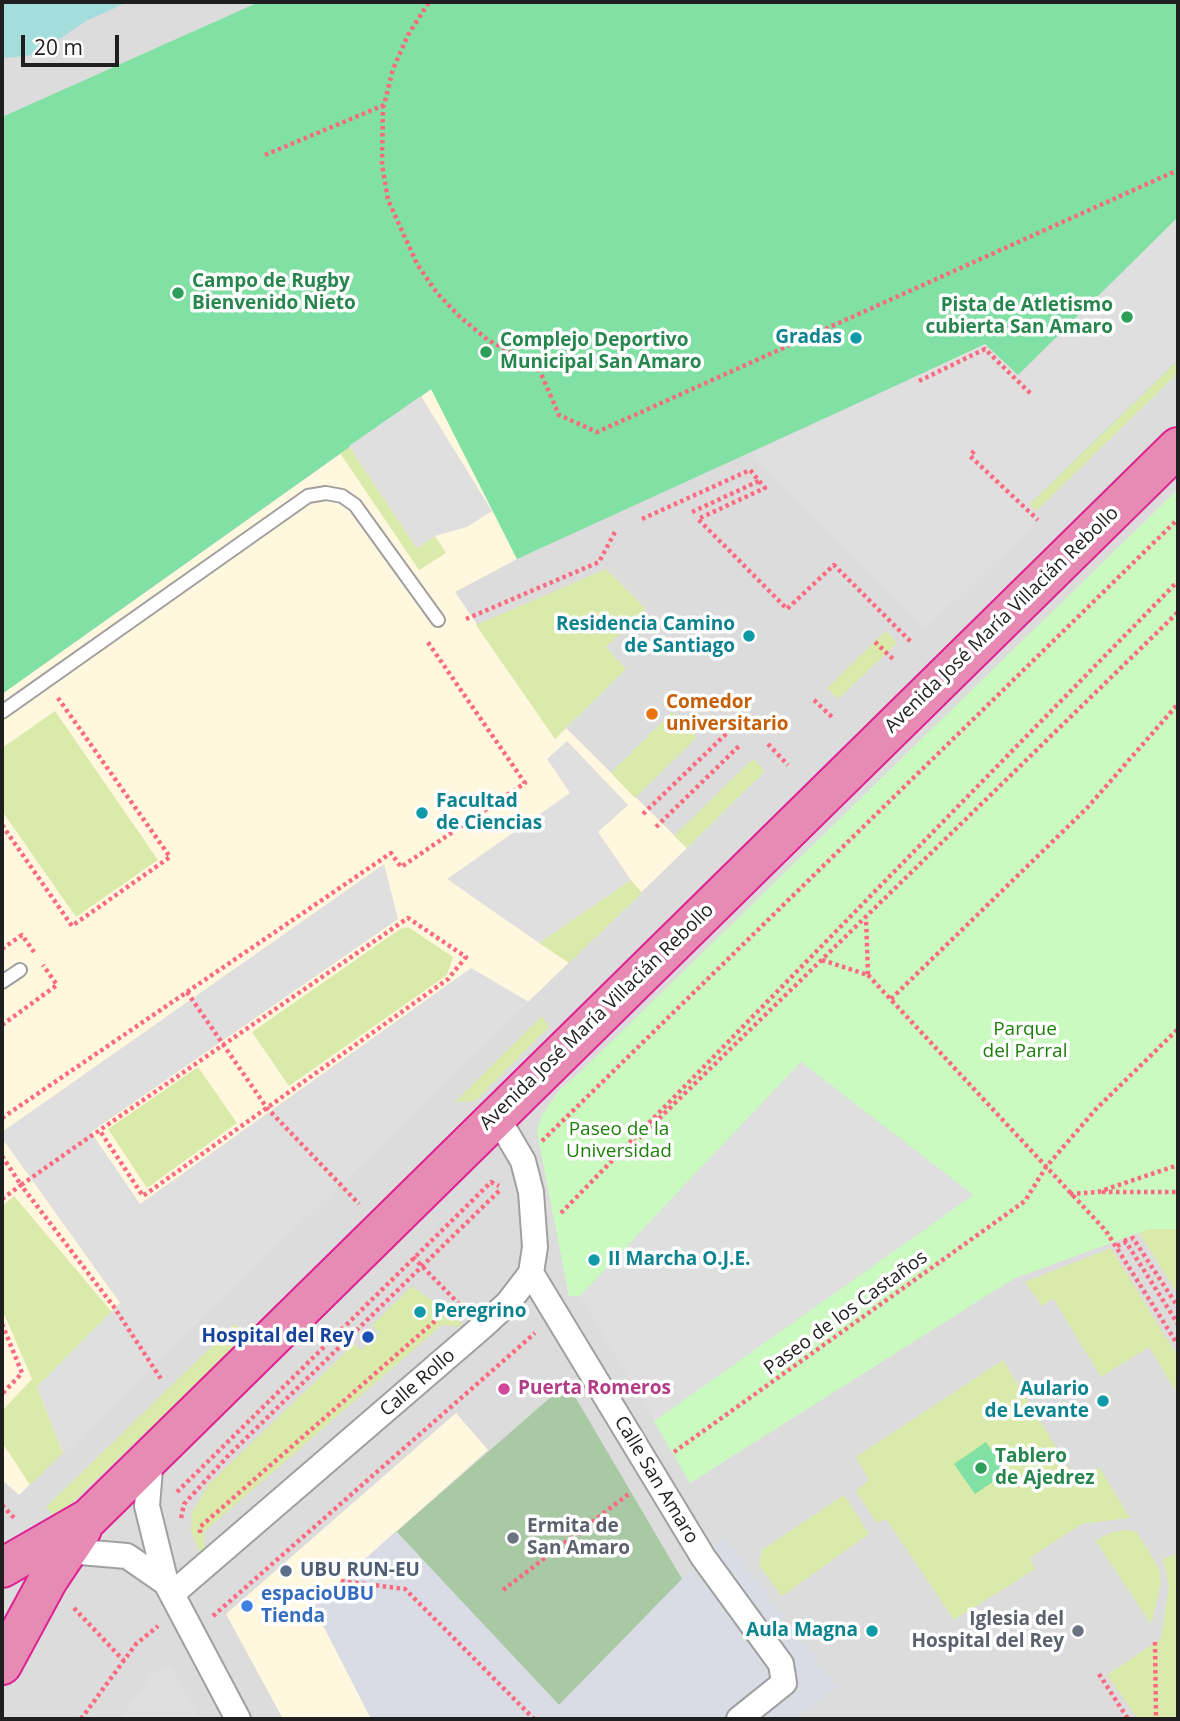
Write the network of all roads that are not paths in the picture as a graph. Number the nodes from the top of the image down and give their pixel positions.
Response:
1 (1178, 447) edge
2 (438, 620) dead end
3 (2, 712) edge
4 (20, 970) dead end
5 (2, 982) edge
6 (496, 1115) junction
7 (531, 1272) junction
8 (151, 1456) junction
9 (89, 1518) junction
10 (68, 1551) junction
11 (2, 1568) edge
12 (179, 1598) junction
13 (2, 1665) edge
14 (2, 1674) edge
15 (2, 1693) edge
16 (238, 1719) edge
17 (739, 1719) edge

1 - 6 highway, Avenida José María Villacián Rebollo
2 - 3 lane
4 - 5 lane
6 - 7 street
6 - 8 highway, Avenida José María Villacián Rebollo
7 - 12 street, Calle Rollo
7 - 17 street, Calle San Amaro
8 - 9 highway, Avenida José María Villacián Rebollo
8 - 12 street
9 - 10 highway
9 - 11 highway, Avenida José María Villacián Rebollo
10 - 12 street
10 - 13 highway
12 - 16 street
14 - 15 highway

